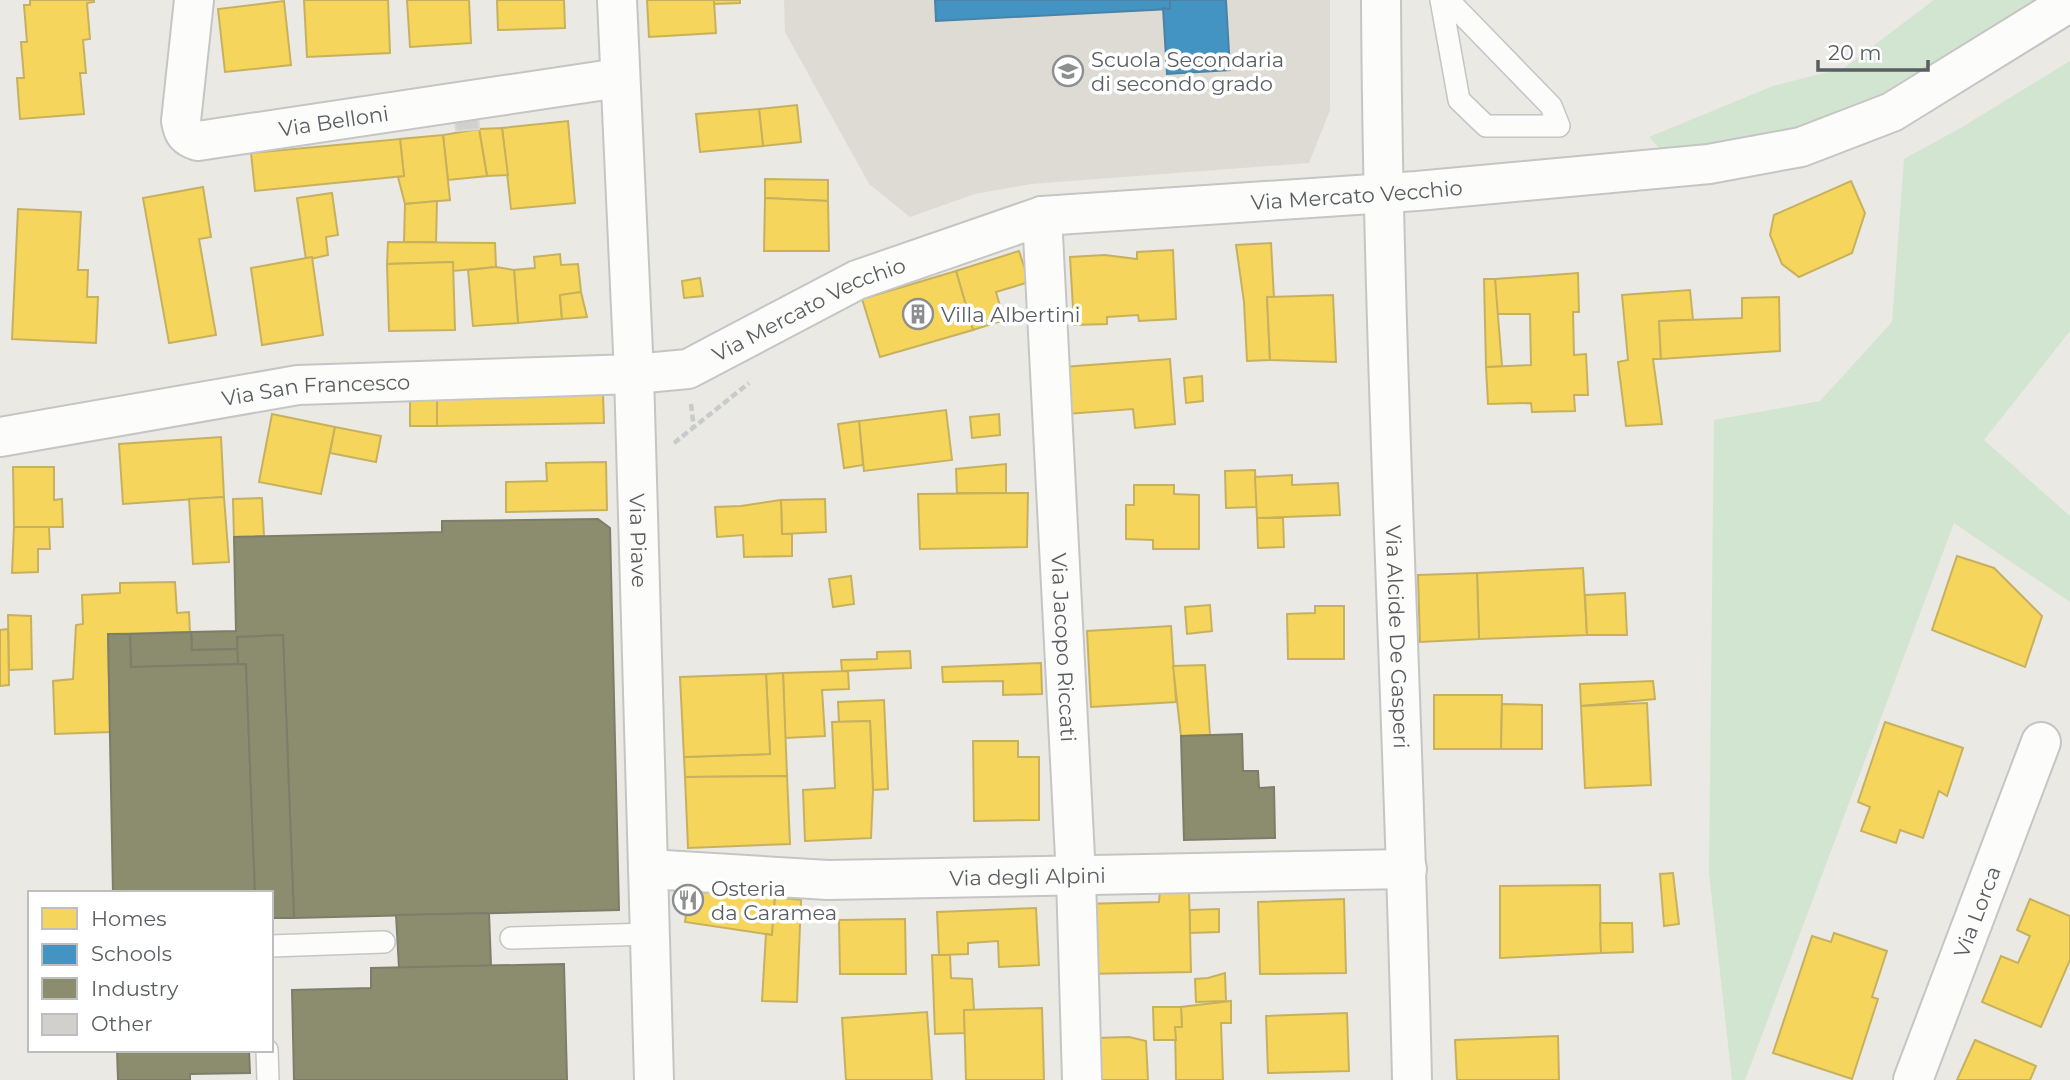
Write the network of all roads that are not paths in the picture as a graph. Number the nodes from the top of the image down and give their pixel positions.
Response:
1 (194, 0) edge
2 (617, 0) edge
3 (1381, 0) edge
4 (1440, 0) edge
5 (1448, 0) edge
6 (2070, 2) edge
7 (619, 78) junction
8 (1382, 194) junction
9 (1042, 216) junction
10 (634, 374) junction
11 (0, 437) edge
12 (2041, 742) dead end
13 (648, 869) junction
14 (1407, 869) junction
15 (1076, 877) junction
16 (650, 933) junction
17 (511, 938) dead end
18 (384, 942) dead end
19 (273, 946) edge
20 (267, 1052) edge
21 (268, 1080) edge
22 (654, 1080) edge
23 (1082, 1080) edge
24 (1412, 1080) edge
25 (1913, 1080) edge

1 - 7 street, Via Belloni
2 - 7 street, Via Piave
3 - 8 street, Via Alcide De Gasperi
4 - 5 lane
6 - 8 street, Via Mercato Vecchio
7 - 10 street, Via Piave
8 - 9 street, Via Mercato Vecchio
8 - 14 street, Via Alcide De Gasperi
9 - 10 street, Via Mercato Vecchio
9 - 15 street, Via Jacopo Riccati
10 - 11 street, Via San Francesco
10 - 13 street, Via Piave
12 - 25 street, Via Lorca
13 - 15 street, Via degli Alpini
13 - 16 street, Via Piave
14 - 15 street, Via degli Alpini
14 - 24 street, Via Alcide De Gasperi
15 - 23 street, Via Jacopo Riccati
16 - 17 lane
16 - 22 street, Via Piave
18 - 19 lane
20 - 21 lane

